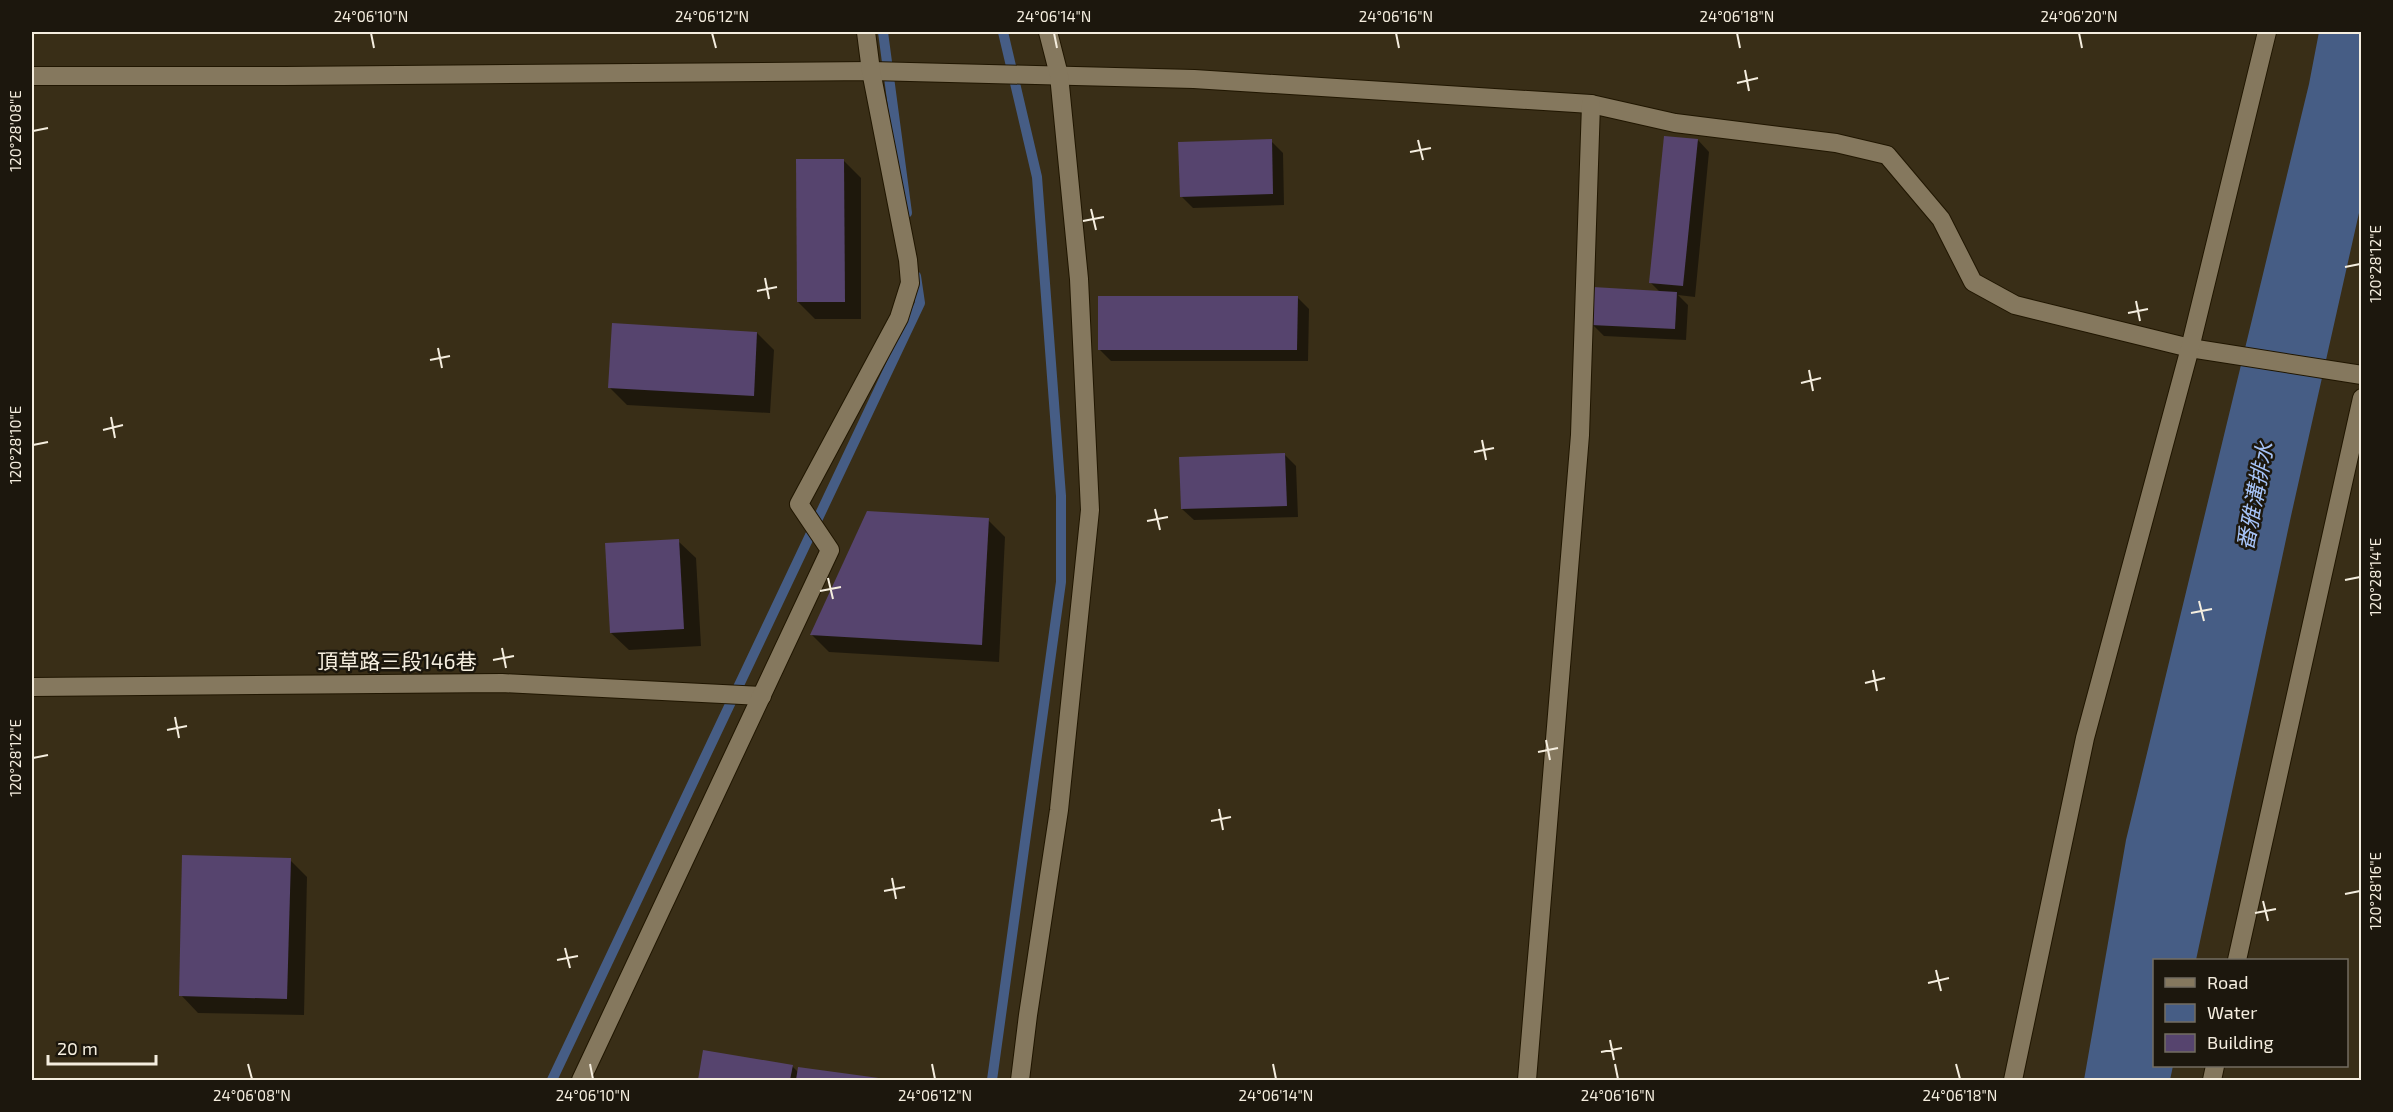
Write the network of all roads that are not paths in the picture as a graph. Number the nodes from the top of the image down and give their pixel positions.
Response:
1 (866, 32) edge
2 (1048, 32) edge
3 (2267, 32) edge
4 (871, 70) junction
5 (1059, 75) junction
6 (32, 76) edge
7 (1591, 104) junction
8 (2190, 348) junction
9 (2361, 375) edge
10 (2361, 398) edge
11 (32, 687) edge
12 (762, 696) junction
13 (2237, 959) edge
14 (581, 1080) edge
15 (1020, 1080) edge
16 (1527, 1080) edge
17 (2013, 1080) edge

1 - 4 street
2 - 5 street
3 - 8 street
4 - 5 street
4 - 6 street
4 - 12 street
5 - 7 street
5 - 15 street
7 - 8 street
7 - 16 street
8 - 9 street
8 - 17 street
10 - 13 street
11 - 12 street, 頂草路三段146巷
12 - 14 street

